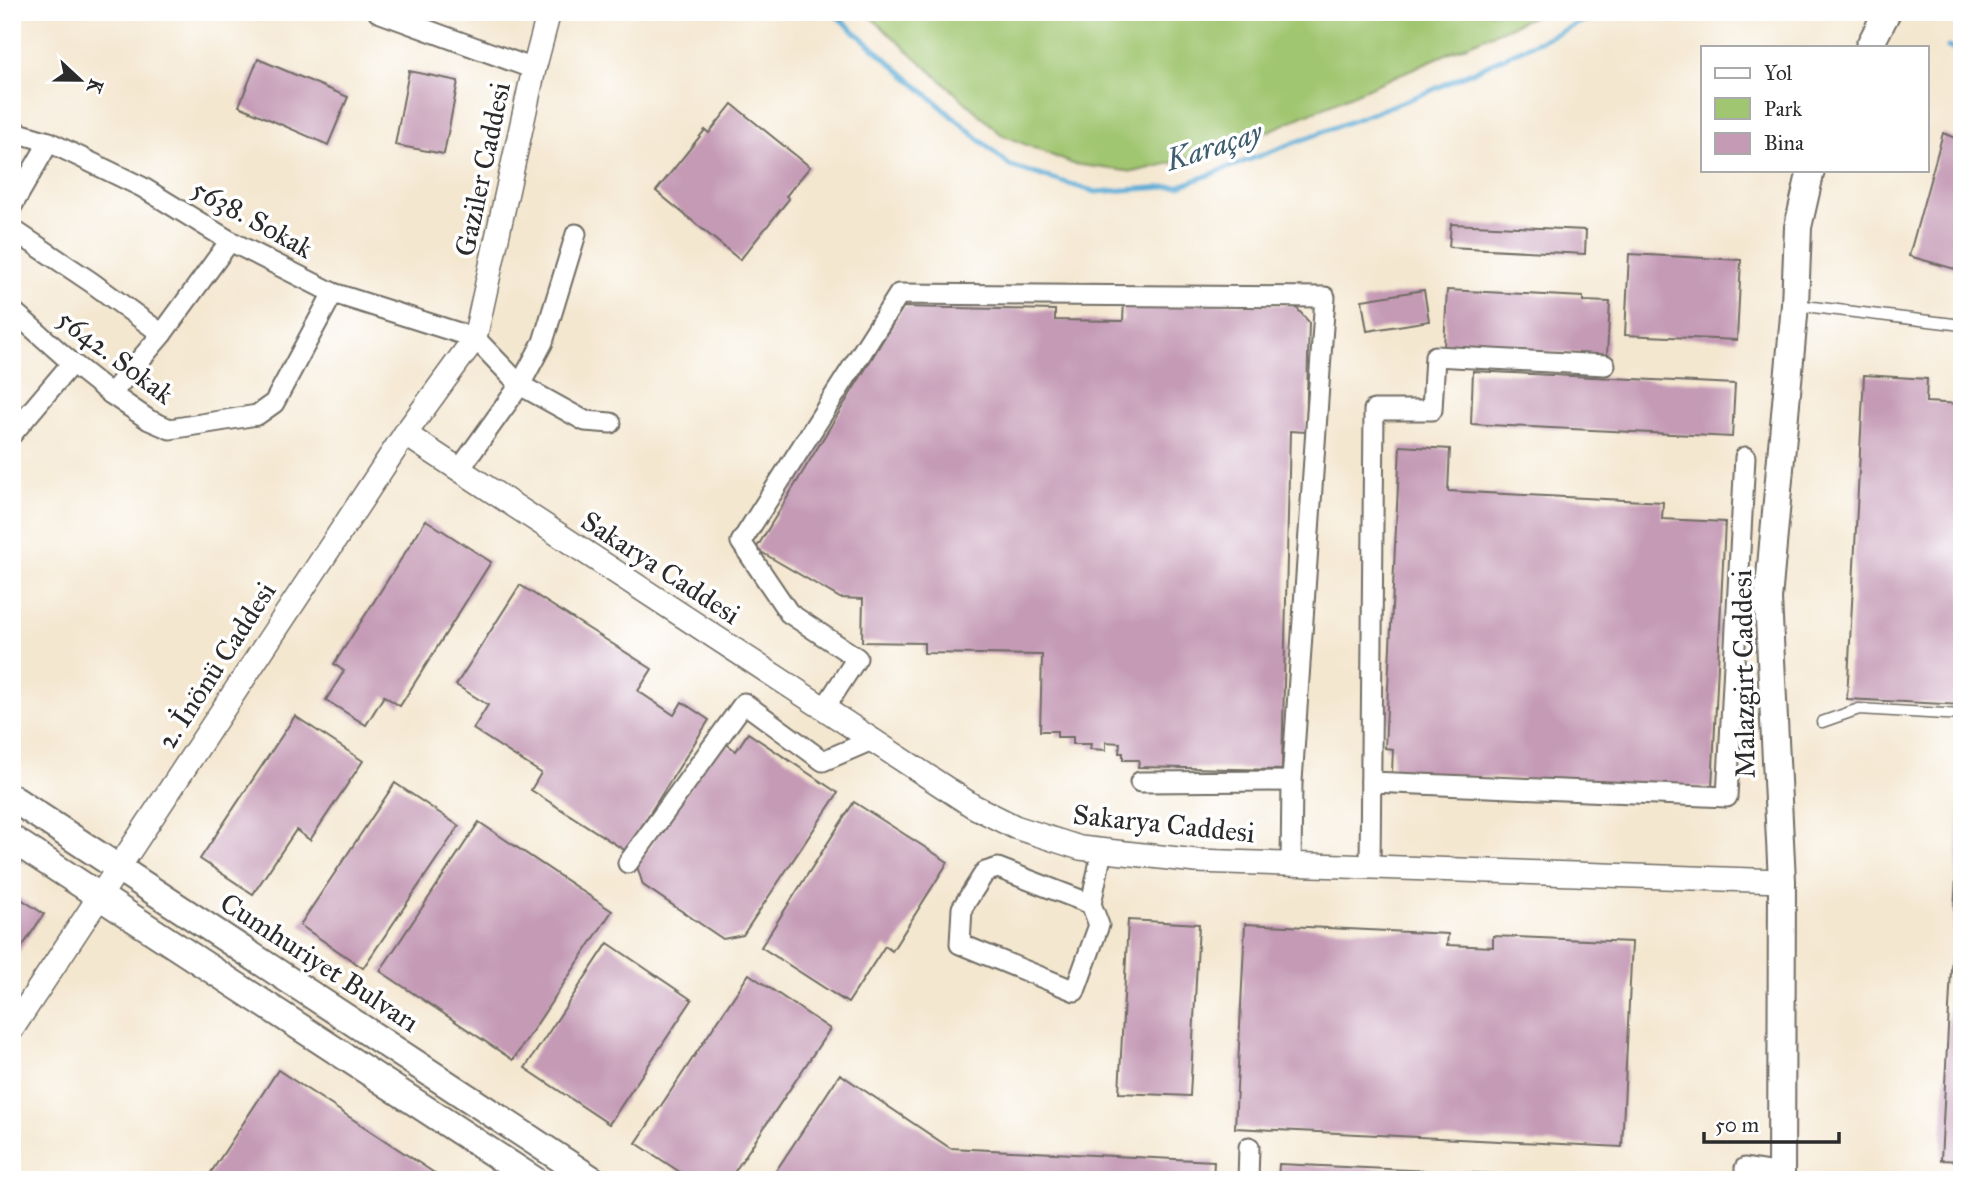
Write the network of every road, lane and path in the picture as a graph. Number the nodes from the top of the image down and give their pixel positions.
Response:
1 (378, 12) edge
2 (549, 12) edge
3 (1886, 12) edge
4 (1869, 46) edge
5 (534, 69) junction
6 (12, 131) edge
7 (49, 142) junction
8 (1811, 172) edge
9 (12, 206) edge
10 (12, 229) edge
11 (576, 234) dead end
12 (230, 241) junction
13 (333, 293) junction
14 (1794, 305) junction
15 (12, 310) edge
16 (1962, 325) edge
17 (162, 334) junction
18 (475, 338) junction
19 (72, 363) junction
20 (1605, 365) dead end
21 (520, 385) junction
22 (111, 394) junction
23 (611, 423) dead end
24 (405, 434) junction
25 (12, 435) edge
26 (1745, 457) dead end
27 (459, 470) junction
28 (824, 709) junction
29 (1962, 715) edge
30 (1822, 722) dead end
31 (872, 740) junction
32 (1292, 781) junction
33 (1140, 782) dead end
34 (1371, 782) junction
35 (12, 798) edge
36 (12, 839) edge
37 (1102, 851) junction
38 (628, 863) dead end
39 (1291, 865) junction
40 (118, 868) junction
41 (1370, 868) junction
42 (1782, 881) junction
43 (99, 896) junction
44 (1091, 905) junction
45 (12, 1029) edge
46 (1249, 1147) dead end
47 (1781, 1177) edge
48 (534, 1180) edge
49 (593, 1180) edge
50 (1248, 1180) edge
51 (1745, 1180) edge

1 - 5 street
2 - 5 street, Gaziler Caddesi
3 - 4 main road
5 - 18 street, Gaziler Caddesi
6 - 7 street, 5638. Sokak
7 - 9 street
7 - 12 street, 5638. Sokak
8 - 14 main road, Malazgirt Caddesi
10 - 17 street
11 - 21 street
12 - 13 street, 5638. Sokak
12 - 17 street
13 - 18 street, 5638. Sokak
13 - 22 street, 5642. Sokak
14 - 16 lane
14 - 42 main road, Malazgirt Caddesi
15 - 19 street, 5642. Sokak
17 - 22 street
18 - 21 street
18 - 24 street, 2. İnönü Caddesi
19 - 22 street, 5642. Sokak
19 - 25 street
20 - 34 street
21 - 23 street
21 - 27 street
24 - 27 street, Sakarya Caddesi
24 - 40 street, 2. İnönü Caddesi
26 - 34 street
27 - 28 street, Sakarya Caddesi
28 - 31 street, Sakarya Caddesi
28 - 32 street
29 - 30 lane
31 - 37 street, Sakarya Caddesi
31 - 38 street
32 - 33 street
32 - 39 street
34 - 41 street
35 - 40 main road, Cumhuriyet Bulvarı
36 - 43 main road
37 - 39 street, Sakarya Caddesi
37 - 44 street
39 - 41 street, Sakarya Caddesi
40 - 43 street, 2. İnönü Caddesi
40 - 49 main road, Cumhuriyet Bulvarı
41 - 42 street, Sakarya Caddesi
42 - 47 main road, Malazgirt Caddesi
43 - 45 street, 2. İnönü Caddesi
43 - 48 main road
44 - 44 street
46 - 50 street
47 - 51 street

